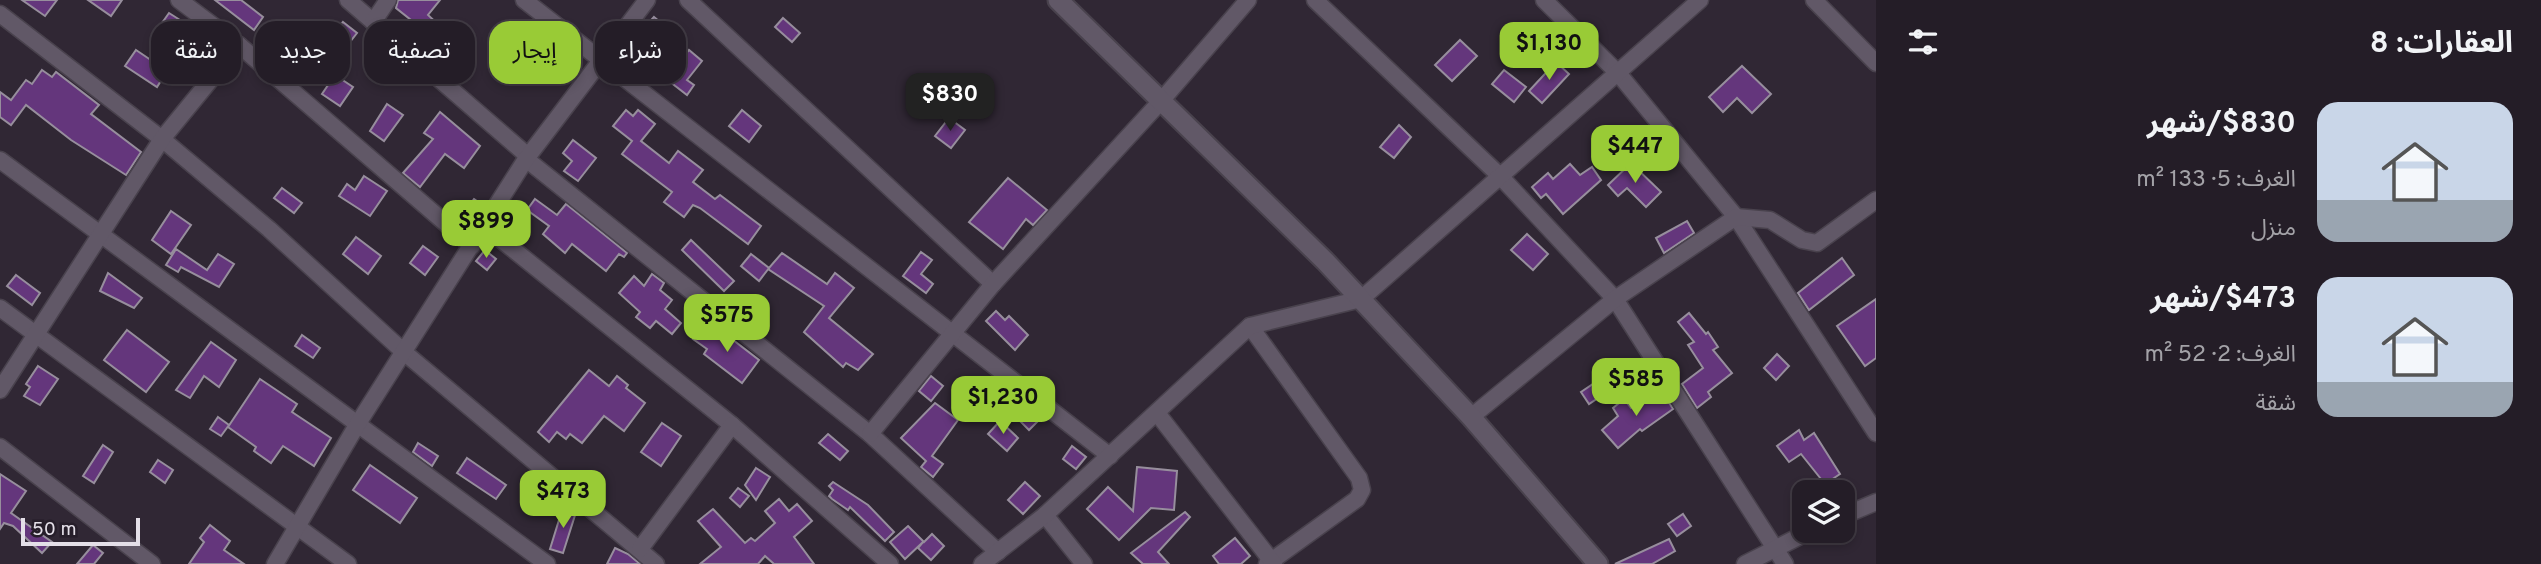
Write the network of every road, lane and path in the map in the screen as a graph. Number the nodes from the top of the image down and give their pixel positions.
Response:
1 (179, 0) edge
2 (348, 0) edge
3 (388, 0) edge
4 (524, 0) edge
5 (647, 0) edge
6 (688, 0) edge
7 (1058, 0) edge
8 (1248, 0) edge
9 (1315, 0) edge
10 (1545, 0) edge
11 (1700, 0) edge
12 (1814, 0) edge
13 (0, 14) edge
14 (207, 21) edge
15 (372, 21) edge
16 (374, 21) edge
17 (631, 21) edge
18 (241, 47) edge
19 (595, 59) edge
20 (1876, 63) edge
21 (595, 69) edge
22 (1618, 73) junction
23 (207, 84) edge
24 (444, 84) edge
25 (627, 84) edge
26 (1161, 102) junction
27 (162, 139) junction
28 (527, 157) junction
29 (0, 160) edge
30 (1500, 176) junction
31 (1876, 200) edge
32 (1736, 217) junction
33 (484, 226) junction
34 (102, 233) junction
35 (472, 246) junction
36 (993, 284) junction
37 (1360, 299) junction
38 (1615, 299) junction
39 (0, 308) edge
40 (1250, 326) junction
41 (952, 334) junction
42 (37, 335) junction
43 (405, 353) junction
44 (0, 390) edge
45 (1157, 413) junction
46 (1471, 417) junction
47 (357, 425) junction
48 (732, 425) junction
49 (1876, 433) edge
50 (870, 434) junction
51 (0, 447) edge
52 (1110, 457) junction
53 (1876, 502) edge
54 (1855, 511) edge
55 (1045, 515) junction
56 (297, 527) junction
57 (1792, 539) edge
58 (1774, 547) junction
59 (640, 549) junction
60 (998, 552) junction
61 (1271, 563) edge
62 (152, 564) edge
63 (275, 564) edge
64 (348, 564) edge
65 (547, 564) edge
66 (656, 564) edge
67 (890, 564) edge
68 (982, 564) edge
69 (1084, 564) edge
70 (1598, 564) edge
71 (1745, 564) edge
72 (1785, 564) edge

1 - 14 street
2 - 15 street
3 - 16 street
4 - 19 street
5 - 17 street
6 - 36 street
7 - 26 street
8 - 26 street
9 - 30 street
10 - 22 street
11 - 22 street
12 - 20 street
13 - 27 street
18 - 35 street
21 - 28 street
22 - 30 street
22 - 32 street
23 - 27 street
24 - 28 street
25 - 41 street
26 - 36 street
26 - 37 street
27 - 34 street
27 - 43 street
28 - 33 street
28 - 50 street
29 - 34 street
30 - 37 street
30 - 38 street
31 - 32 street
32 - 38 street
32 - 49 street
33 - 35 street
33 - 48 street
34 - 42 street
34 - 47 street
35 - 43 street
36 - 41 street
37 - 40 street
37 - 46 street
38 - 46 street
38 - 58 street
39 - 42 street
40 - 45 street
40 - 61 street
41 - 50 street
41 - 52 street
42 - 44 street
42 - 56 street
43 - 47 street
43 - 59 street
45 - 52 street
45 - 61 street
46 - 70 street
47 - 56 street
47 - 65 street
48 - 59 street
48 - 67 street
50 - 60 street
51 - 62 street
52 - 55 street
53 - 54 street
55 - 60 street
55 - 69 street
56 - 63 street
56 - 64 street
57 - 58 street
58 - 71 street
58 - 72 street
59 - 66 street
60 - 68 street

